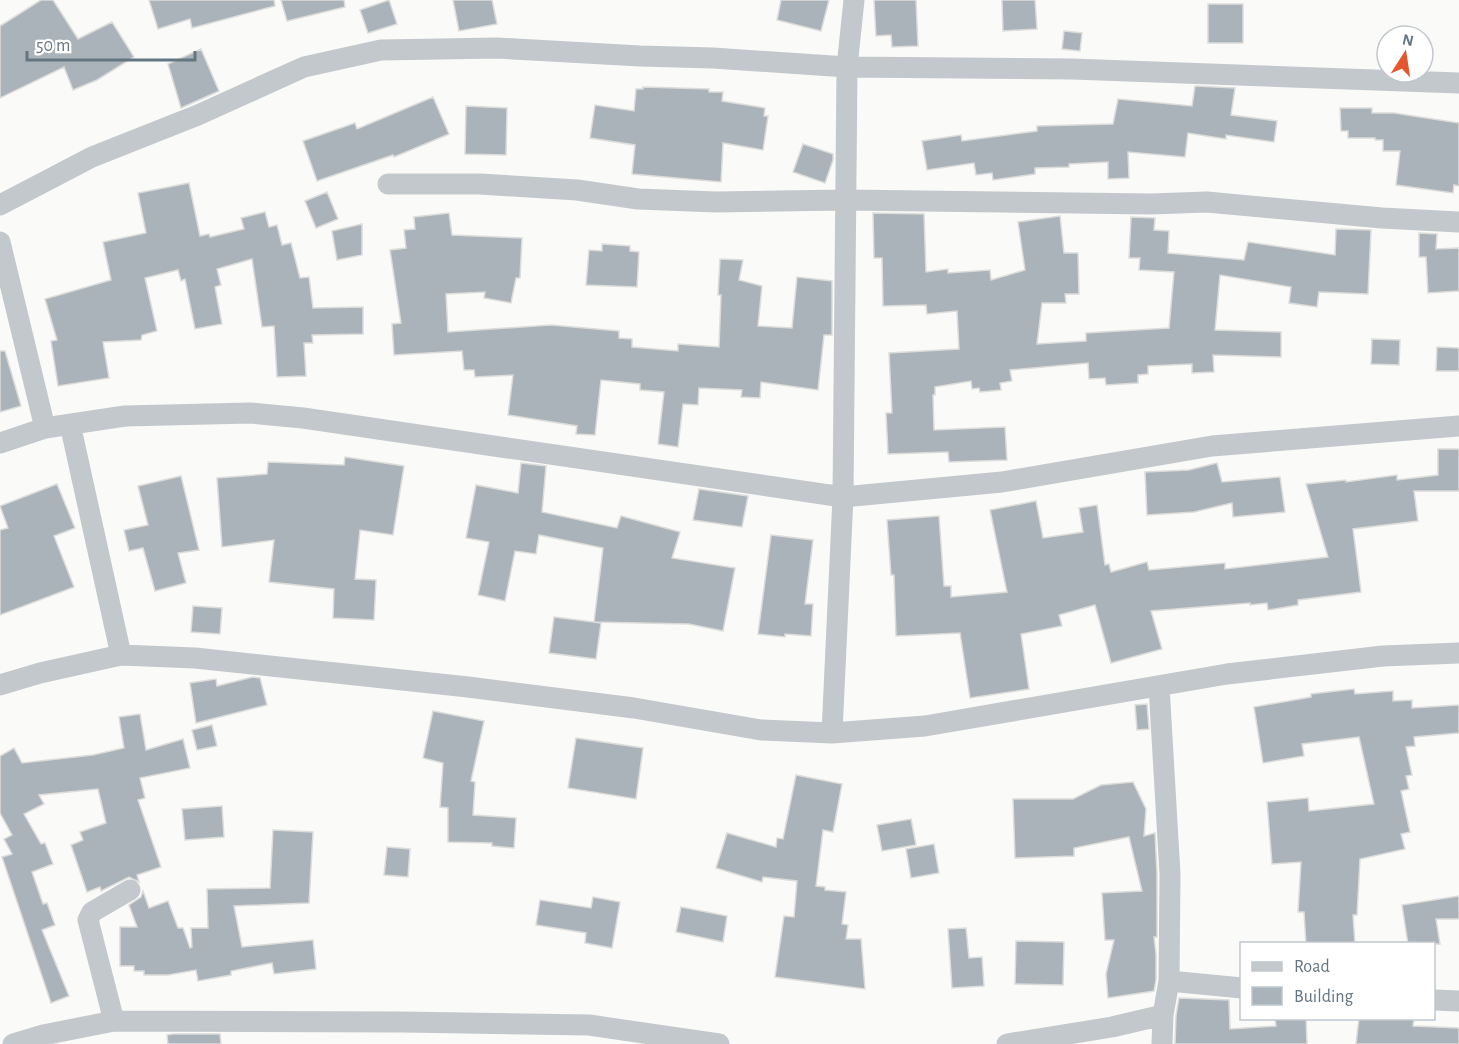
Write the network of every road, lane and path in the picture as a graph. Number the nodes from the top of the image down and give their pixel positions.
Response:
1 (854, 0) edge
2 (848, 67) junction
3 (1459, 83) edge
4 (388, 184) dead end
5 (846, 201) junction
6 (0, 205) edge
7 (1459, 222) edge
8 (0, 242) edge
9 (70, 424) junction
10 (1459, 426) edge
11 (45, 428) junction
12 (0, 443) edge
13 (843, 497) junction
14 (1459, 653) edge
15 (121, 655) junction
16 (0, 685) edge
17 (1159, 686) junction
18 (832, 733) junction
19 (129, 890) dead end
20 (1169, 981) junction
21 (1240, 988) edge
22 (1435, 1000) edge
23 (1459, 1001) edge
24 (1163, 1015) junction
25 (114, 1022) junction
26 (13, 1044) edge
27 (719, 1044) edge
28 (1007, 1044) edge
29 (1162, 1044) edge

1 - 2 street
2 - 3 street
2 - 5 street
2 - 6 street
4 - 5 street
5 - 7 street
5 - 13 street
8 - 11 street
9 - 11 street
9 - 13 street
9 - 15 street
10 - 13 street
11 - 12 street
13 - 18 street
14 - 17 street
15 - 16 street
15 - 18 street
17 - 18 street
17 - 20 street
19 - 25 street
20 - 21 street
20 - 24 street
22 - 23 street
24 - 28 street
24 - 29 street
25 - 26 street
25 - 27 street

